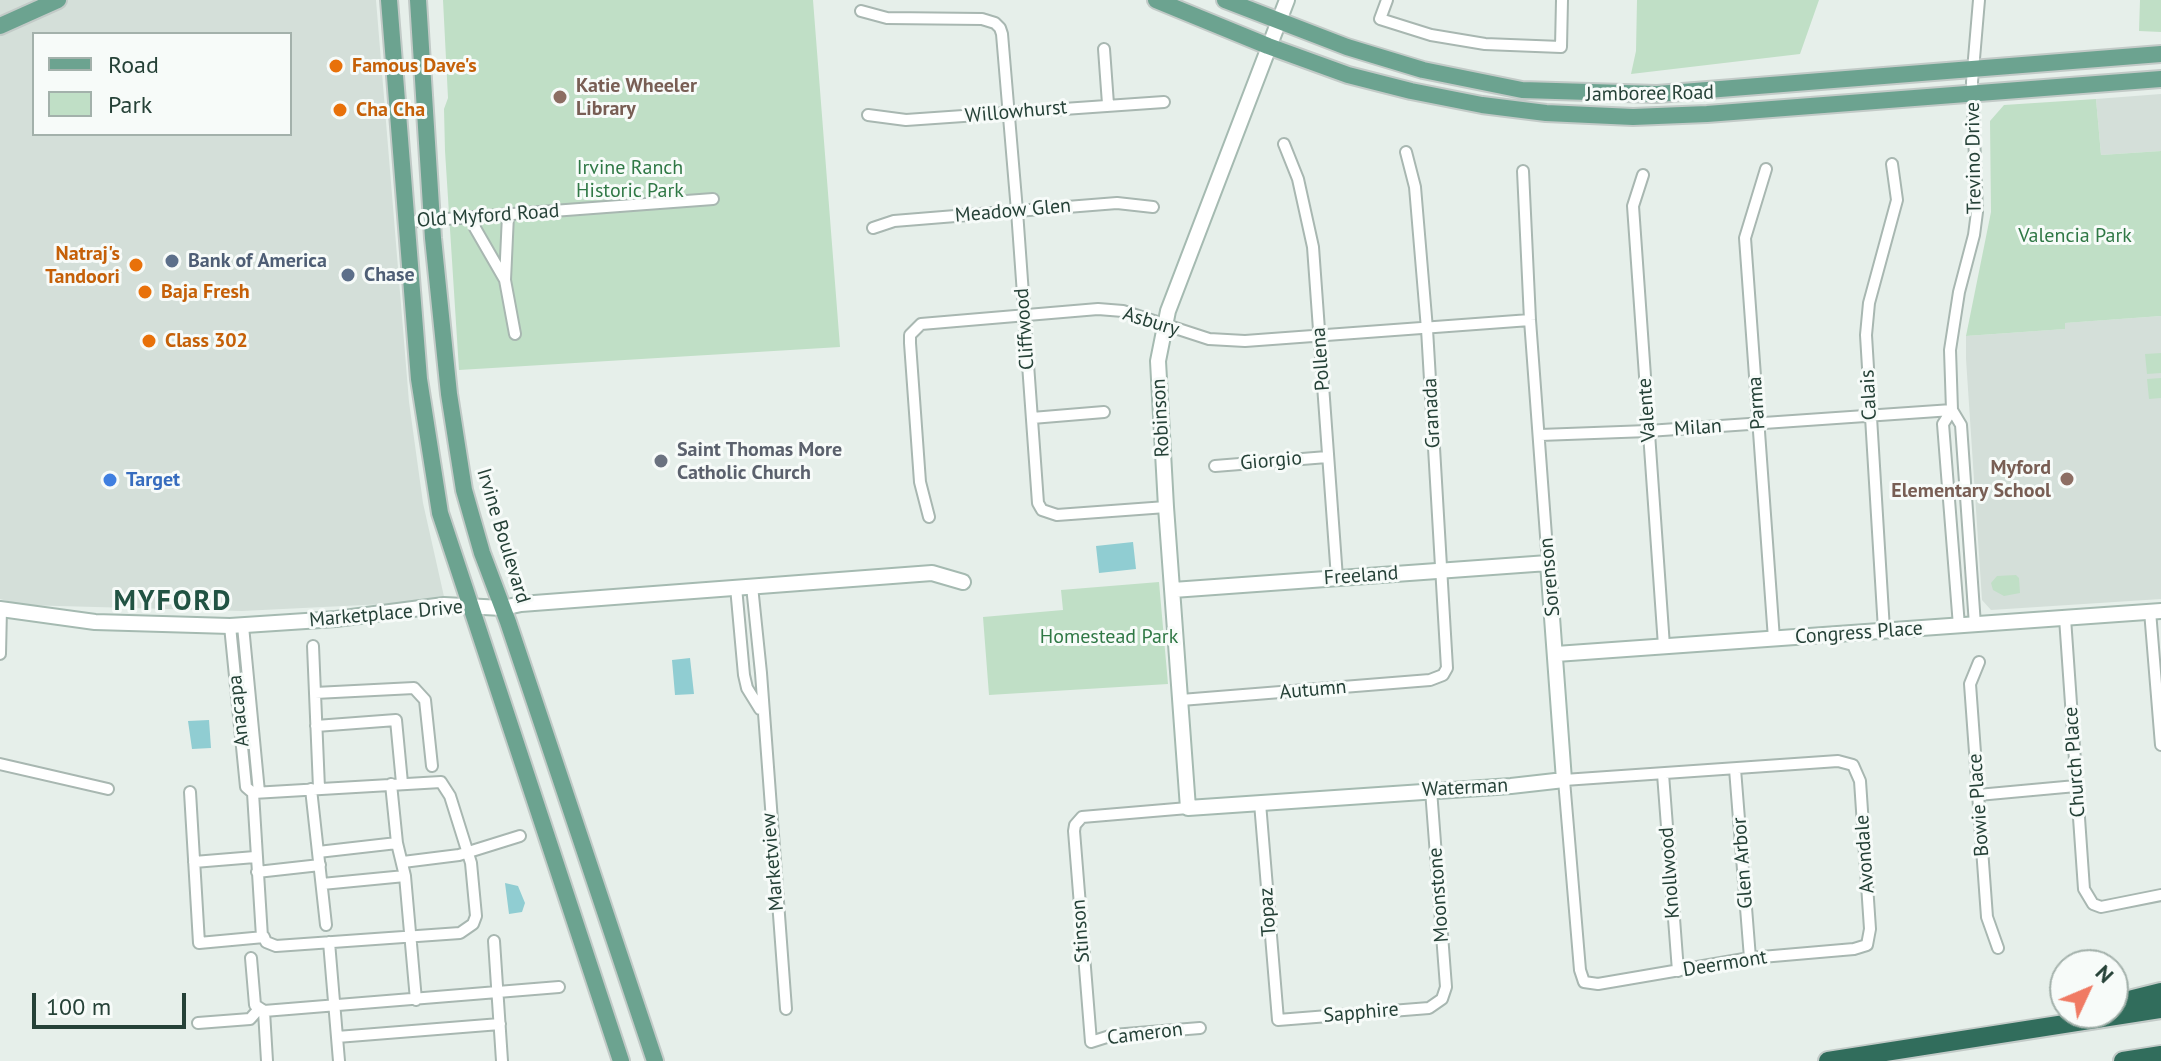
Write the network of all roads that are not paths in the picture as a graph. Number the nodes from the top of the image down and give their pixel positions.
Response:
1 (58, 0) edge
2 (389, 0) edge
3 (418, 0) edge
4 (1156, 0) edge
5 (1225, 0) edge
6 (1287, 0) edge
7 (1387, 0) edge
8 (1562, 0) edge
9 (1979, 0) edge
10 (861, 11) dead end
11 (1279, 21) junction
12 (0, 26) edge
13 (1268, 46) junction
14 (1104, 49) dead end
15 (2161, 54) edge
16 (1972, 69) junction
17 (2161, 79) edge
18 (1973, 94) junction
19 (1164, 102) dead end
20 (1108, 104) junction
21 (1009, 113) junction
22 (868, 115) dead end
23 (1284, 144) dead end
24 (1406, 152) dead end
25 (1892, 164) dead end
26 (1766, 169) dead end
27 (1523, 171) dead end
28 (1643, 175) dead end
29 (713, 199) dead end
30 (1153, 207) dead end
31 (1017, 211) junction
32 (508, 215) junction
33 (474, 218) junction
34 (432, 220) junction
35 (406, 222) junction
36 (873, 228) dead end
37 (505, 280) junction
38 (1023, 315) junction
39 (1530, 320) junction
40 (1164, 325) junction
41 (1427, 329) junction
42 (515, 334) dead end
43 (1319, 336) junction
44 (1952, 410) junction
45 (1104, 412) dead end
46 (1870, 416) junction
47 (1032, 418) junction
48 (1759, 423) junction
49 (1648, 431) junction
50 (1540, 435) junction
51 (1327, 457) junction
52 (1215, 466) dead end
53 (1166, 507) junction
54 (929, 517) dead end
55 (1548, 563) junction
56 (1441, 570) junction
57 (1337, 578) junction
58 (963, 582) dead end
59 (752, 586) junction
60 (736, 587) junction
61 (1173, 590) junction
62 (470, 606) junction
63 (503, 608) junction
64 (1, 609) edge
65 (2156, 611) edge
66 (2065, 618) junction
67 (1975, 625) junction
68 (237, 626) junction
69 (1959, 626) junction
70 (1884, 630) junction
71 (1774, 639) junction
72 (313, 646) dead end
73 (1664, 646) junction
74 (0, 654) edge
75 (1556, 654) junction
76 (1979, 662) dead end
77 (1443, 675) joint
78 (2158, 676) edge
79 (315, 693) junction
80 (1181, 700) junction
81 (763, 714) junction
82 (316, 726) junction
83 (2161, 745) edge
84 (0, 764) edge
85 (1853, 765) joint
86 (432, 766) dead end
87 (1735, 769) junction
88 (1663, 774) junction
89 (1564, 780) junction
90 (396, 784) junction
91 (2076, 786) junction
92 (108, 789) dead end
93 (315, 789) junction
94 (252, 790) junction
95 (1431, 790) junction
96 (190, 792) dead end
97 (1978, 795) junction
98 (1260, 803) junction
99 (1188, 808) junction
100 (1078, 820) joint
101 (520, 836) dead end
102 (397, 843) junction
103 (318, 852) junction
104 (467, 853) junction
105 (255, 857) junction
106 (194, 862) junction
107 (403, 862) junction
108 (320, 865) junction
109 (257, 872) junction
110 (405, 876) junction
111 (322, 884) junction
112 (2161, 895) edge
113 (326, 925) dead end
114 (262, 937) junction
115 (412, 937) junction
116 (494, 941) dead end
117 (329, 942) junction
118 (1867, 945) joint
119 (1998, 948) dead end
120 (251, 958) dead end
121 (1750, 958) junction
122 (1678, 971) junction
123 (1584, 982) joint
124 (559, 987) dead end
125 (498, 992) junction
126 (2161, 992) edge
127 (1442, 999) joint
128 (416, 1000) junction
129 (2129, 1000) edge
130 (334, 1005) junction
131 (786, 1009) dead end
132 (2161, 1009) edge
133 (261, 1010) junction
134 (1278, 1020) joint
135 (2049, 1021) edge
136 (198, 1023) dead end
137 (500, 1024) junction
138 (1200, 1028) dead end
139 (1999, 1034) junction
140 (337, 1037) junction
141 (1091, 1042) joint
142 (2161, 1055) edge
143 (267, 1061) edge
144 (339, 1061) edge
145 (502, 1061) edge
146 (621, 1061) edge
147 (655, 1061) edge
148 (1828, 1061) edge
149 (2123, 1061) edge

1 - 12 main road
2 - 35 main road
3 - 34 main road, Irvine Boulevard
4 - 13 main road, Jamboree Road
5 - 11 main road, Jamboree Road
6 - 11 street, Robinson
7 - 8 street
9 - 16 street, Trevino Drive
10 - 21 street, Cliffwood
11 - 13 street, Robinson
11 - 16 main road, Jamboree Road
13 - 18 main road, Jamboree Road
13 - 40 street, Robinson
14 - 20 street
15 - 16 main road, Jamboree Road
16 - 18 street, Trevino Drive
17 - 18 main road, Jamboree Road
18 - 44 street, Trevino Drive
19 - 20 street, Willowhurst
20 - 21 street, Willowhurst
21 - 22 street, Willowhurst
21 - 31 street, Cliffwood
23 - 43 street, Pollena
24 - 41 street, Granada
25 - 46 street, Calais
26 - 48 street, Parma
27 - 39 street, Sorenson
28 - 49 street, Valente
29 - 32 street, Old Myford Road
30 - 31 street, Meadow Glen
31 - 36 street, Meadow Glen
31 - 38 street, Cliffwood
32 - 33 street, Old Myford Road
32 - 37 street
33 - 34 street, Old Myford Road
33 - 37 street
34 - 35 street, Old Myford Road
34 - 63 main road, Irvine Boulevard
35 - 62 main road
37 - 42 street
38 - 40 street, Asbury
38 - 47 street, Cliffwood
38 - 54 street, Asbury
39 - 41 street, Asbury
39 - 50 street, Sorenson
40 - 43 street, Asbury
40 - 53 street, Robinson
41 - 43 street, Asbury
41 - 56 street, Granada
43 - 51 street, Pollena
44 - 46 street, Milan
44 - 67 street, Trevino Drive
44 - 69 street, Trevino Drive
45 - 47 street
46 - 48 street, Milan
46 - 70 street, Calais
47 - 53 street, Cliffwood
48 - 49 street, Milan
48 - 71 street, Parma
49 - 50 street, Milan
49 - 73 street, Valente
50 - 55 street, Sorenson
51 - 52 street, Giorgio
51 - 57 street, Pollena
53 - 61 street, Robinson
55 - 56 street, Freeland
55 - 75 street, Sorenson
56 - 57 street, Freeland
56 - 77 street, Granada
57 - 61 street, Freeland
58 - 59 street, Marketplace Drive
59 - 60 street, Marketplace Drive
59 - 81 street, Marketview
60 - 63 street, Marketplace Drive
60 - 81 street, Marketview
61 - 80 street, Robinson
62 - 63 street, Marketplace Drive
62 - 68 street, Marketplace Drive
62 - 146 main road
63 - 147 main road, Irvine Boulevard
64 - 68 street, Marketplace Drive
64 - 74 street
65 - 66 street, Congress Place
65 - 78 street
66 - 67 street, Congress Place
66 - 91 street, Church Place
67 - 69 street, Congress Place
68 - 94 street, Anacapa
69 - 70 street, Congress Place
70 - 71 street, Congress Place
71 - 73 street, Congress Place
72 - 79 street
73 - 75 street, Congress Place
75 - 89 street, Sorenson
76 - 97 street, Bowie Place
77 - 80 street, Autumn
78 - 83 street
79 - 82 street
79 - 86 street
80 - 99 street, Robinson
81 - 131 street, Marketview
82 - 90 street
82 - 93 street
84 - 92 street
85 - 87 street, Waterman
85 - 118 street, Avondale
87 - 88 street, Waterman
87 - 121 street, Glen Arbor
88 - 89 street, Waterman
88 - 122 street, Knollwood
89 - 95 street, Waterman
89 - 123 street, Sorenson
90 - 93 street
90 - 102 street
90 - 104 street
91 - 97 street
91 - 112 street, Church Place
93 - 94 street
93 - 103 street
94 - 105 street, Anacapa
95 - 98 street, Waterman
95 - 127 street, Moonstone
96 - 106 street
97 - 119 street, Bowie Place
98 - 99 street, Waterman
98 - 134 street, Topaz
99 - 100 street, Waterman
100 - 141 street, Stinson
101 - 104 street
102 - 103 street
102 - 107 street
103 - 108 street
104 - 107 street
104 - 115 street
105 - 106 street
105 - 109 street, Anacapa
106 - 114 street
107 - 110 street
108 - 109 street
108 - 111 street
109 - 114 street, Anacapa
110 - 111 street
110 - 115 street
111 - 113 street
114 - 117 street
115 - 117 street
115 - 128 street
116 - 125 street
117 - 130 street
118 - 121 street, Deermont
120 - 133 street
121 - 122 street, Deermont
122 - 123 street, Deermont
124 - 125 street
125 - 128 street
125 - 137 street
126 - 129 highway
127 - 134 street, Sapphire
128 - 130 street
130 - 133 street
130 - 140 street
132 - 139 highway
133 - 136 street
133 - 143 street
135 - 139 highway
137 - 140 street
137 - 145 street
138 - 141 street, Cameron
139 - 148 highway
140 - 144 street
142 - 149 highway

